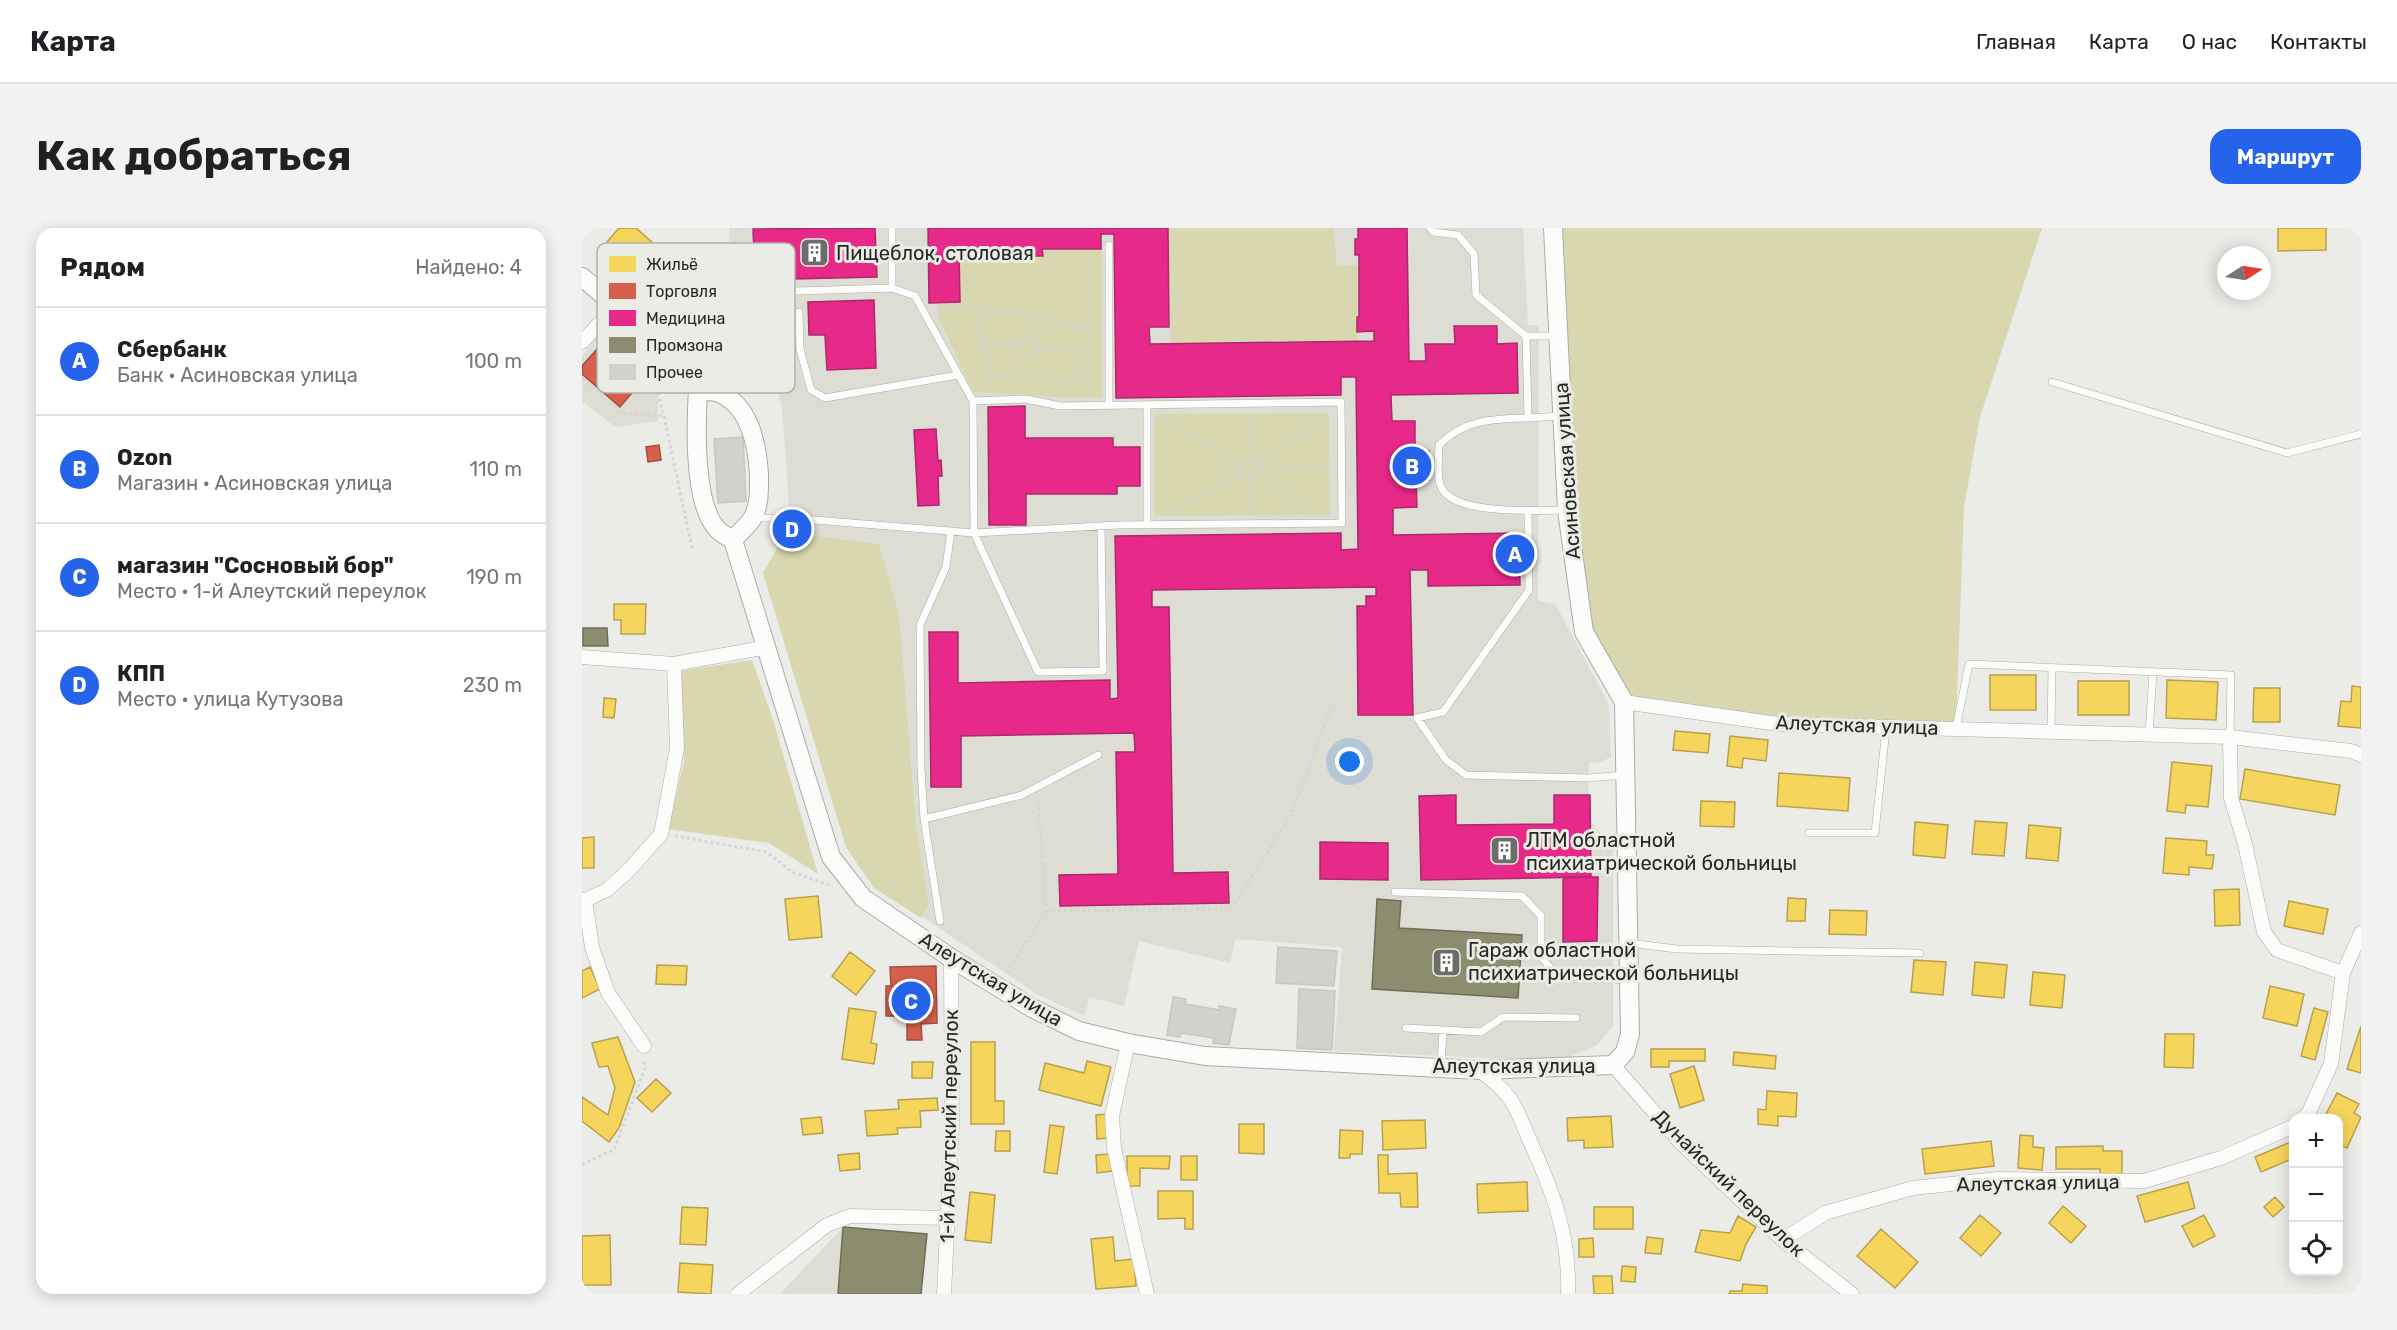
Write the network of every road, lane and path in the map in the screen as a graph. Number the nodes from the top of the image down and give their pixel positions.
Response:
1 (892, 228) edge
2 (1430, 228) edge
3 (1553, 228) edge
4 (1109, 245) dead end
5 (582, 277) edge
6 (892, 288) junction
7 (597, 290) edge
8 (795, 291) edge
9 (921, 308) junction
10 (977, 308) junction
11 (799, 312) dead end
12 (1039, 316) junction
13 (597, 327) edge
14 (1081, 327) junction
15 (1526, 336) junction
16 (1558, 336) junction
17 (1030, 337) junction
18 (1109, 337) junction
19 (984, 340) junction
20 (582, 342) edge
21 (1021, 347) junction
22 (1039, 347) junction
23 (1076, 352) junction
24 (1109, 354) junction
25 (1029, 356) junction
26 (1109, 371) junction
27 (958, 375) junction
28 (1033, 375) junction
29 (1087, 377) junction
30 (582, 379) edge
31 (992, 379) junction
32 (2052, 382) dead end
33 (966, 389) junction
34 (597, 392) edge
35 (598, 393) edge
36 (658, 393) edge
37 (698, 393) edge
38 (718, 393) edge
39 (972, 401) junction
40 (1251, 404) junction
41 (1109, 405) junction
42 (1147, 407) junction
43 (1341, 414) junction
44 (664, 416) junction
45 (1562, 416) junction
46 (1528, 418) junction
47 (2361, 434) edge
48 (1252, 458) junction
49 (1258, 461) junction
50 (1242, 463) junction
51 (1341, 467) junction
52 (1259, 470) junction
53 (1243, 473) junction
54 (1251, 476) junction
55 (1528, 510) junction
56 (1567, 510) junction
57 (752, 518) junction
58 (1252, 523) dead end
59 (1325, 524) junction
60 (1147, 525) junction
61 (1101, 526) junction
62 (951, 531) junction
63 (974, 532) junction
64 (733, 540) junction
65 (692, 548) dead end
66 (768, 647) junction
67 (582, 657) edge
68 (674, 663) junction
69 (2052, 668) junction
70 (2153, 672) junction
71 (1624, 702) junction
72 (1332, 705) dead end
73 (1956, 728) junction
74 (1886, 729) junction
75 (2051, 732) junction
76 (2149, 735) junction
77 (2230, 737) junction
78 (1098, 755) dead end
79 (2361, 755) edge
80 (1625, 775) junction
81 (1037, 787) junction
82 (924, 819) junction
83 (1809, 833) dead end
84 (661, 834) junction
85 (832, 886) dead end
86 (1395, 892) dead end
87 (584, 900) edge
88 (1046, 911) junction
89 (940, 921) dead end
90 (2361, 933) edge
91 (1627, 942) junction
92 (1920, 953) dead end
93 (951, 958) junction
94 (2343, 973) junction
95 (1628, 980) junction
96 (998, 987) junction
97 (1576, 1018) dead end
98 (1406, 1028) dead end
99 (1443, 1030) junction
100 (1128, 1043) junction
101 (644, 1046) joint
102 (1614, 1065) junction
103 (1441, 1068) junction
104 (1479, 1070) junction
105 (2308, 1114) edge
106 (2289, 1127) edge
107 (582, 1164) edge
108 (947, 1218) junction
109 (1783, 1240) junction
110 (738, 1294) edge
111 (944, 1294) edge
112 (1147, 1294) edge
113 (1568, 1294) edge
114 (1852, 1294) edge

1 - 6 lane
2 - 15 lane
3 - 16 street, Асиновская улица
4 - 18 lane
5 - 7 street
6 - 8 lane
6 - 9 lane
9 - 10 path
9 - 27 lane
10 - 12 path
10 - 19 path
11 - 27 lane
12 - 14 path
12 - 17 path
13 - 20 street
14 - 18 path
14 - 23 path
15 - 16 lane
15 - 46 lane
16 - 45 street, Асиновская улица
17 - 21 path
17 - 22 path
18 - 24 lane
19 - 21 path
19 - 31 path
21 - 25 path
22 - 23 path
22 - 25 path
23 - 24 path
23 - 29 path
24 - 26 lane
25 - 28 path
26 - 29 path
26 - 41 lane
27 - 33 lane
28 - 29 path
28 - 31 path
30 - 34 path
31 - 33 path
32 - 47 lane
33 - 39 lane
35 - 44 path
36 - 44 path
37 - 64 street
38 - 57 street
39 - 41 lane
39 - 63 lane
40 - 42 lane
40 - 43 lane
40 - 48 path
41 - 42 lane
42 - 50 path
42 - 60 lane
43 - 49 path
43 - 51 lane
44 - 65 path
45 - 46 lane
45 - 56 street, Асиновская улица
46 - 55 lane
48 - 49 path
48 - 50 path
49 - 52 path
50 - 53 path
51 - 52 path
51 - 59 lane
52 - 54 path
52 - 59 path
53 - 54 path
53 - 60 path
54 - 58 path
55 - 56 lane
55 - 80 lane
56 - 71 street, Асиновская улица
57 - 62 lane
57 - 64 street
59 - 60 lane
60 - 61 lane
61 - 63 lane
61 - 63 lane
62 - 63 lane
62 - 82 lane
64 - 66 street, Алеутская улица
66 - 68 street
66 - 93 street, Алеутская улица
67 - 68 street
68 - 84 street
69 - 70 lane
69 - 73 lane
69 - 75 lane
70 - 76 lane
70 - 77 lane
71 - 74 street, Алеутская улица
71 - 80 street, Алеутская улица
72 - 88 path
73 - 74 street, Алеутская улица
73 - 75 street, Алеутская улица
74 - 83 lane
75 - 76 street, Алеутская улица
76 - 77 street, Алеутская улица
77 - 79 street, Алеутская улица
77 - 94 street
78 - 81 lane
80 - 91 street, Алеутская улица
81 - 82 lane
81 - 88 path
82 - 89 lane
84 - 85 path
84 - 87 street
86 - 95 lane
87 - 101 street
88 - 96 path
90 - 94 street
91 - 92 lane
91 - 95 street, Алеутская улица
93 - 96 street, Алеутская улица
93 - 108 street, 1-й Алеутский переулок
94 - 105 street
95 - 102 street, Алеутская улица
96 - 100 street, Алеутская улица
97 - 99 lane
98 - 99 lane
99 - 103 lane
100 - 103 street, Алеутская улица
100 - 112 street
101 - 107 path
102 - 104 street, Алеутская улица
102 - 109 street, Дунайский переулок
103 - 104 street, Алеутская улица
104 - 113 street
106 - 109 street, Алеутская улица
108 - 110 street
108 - 111 street, 1-й Алеутский переулок
109 - 114 street, Дунайский переулок

